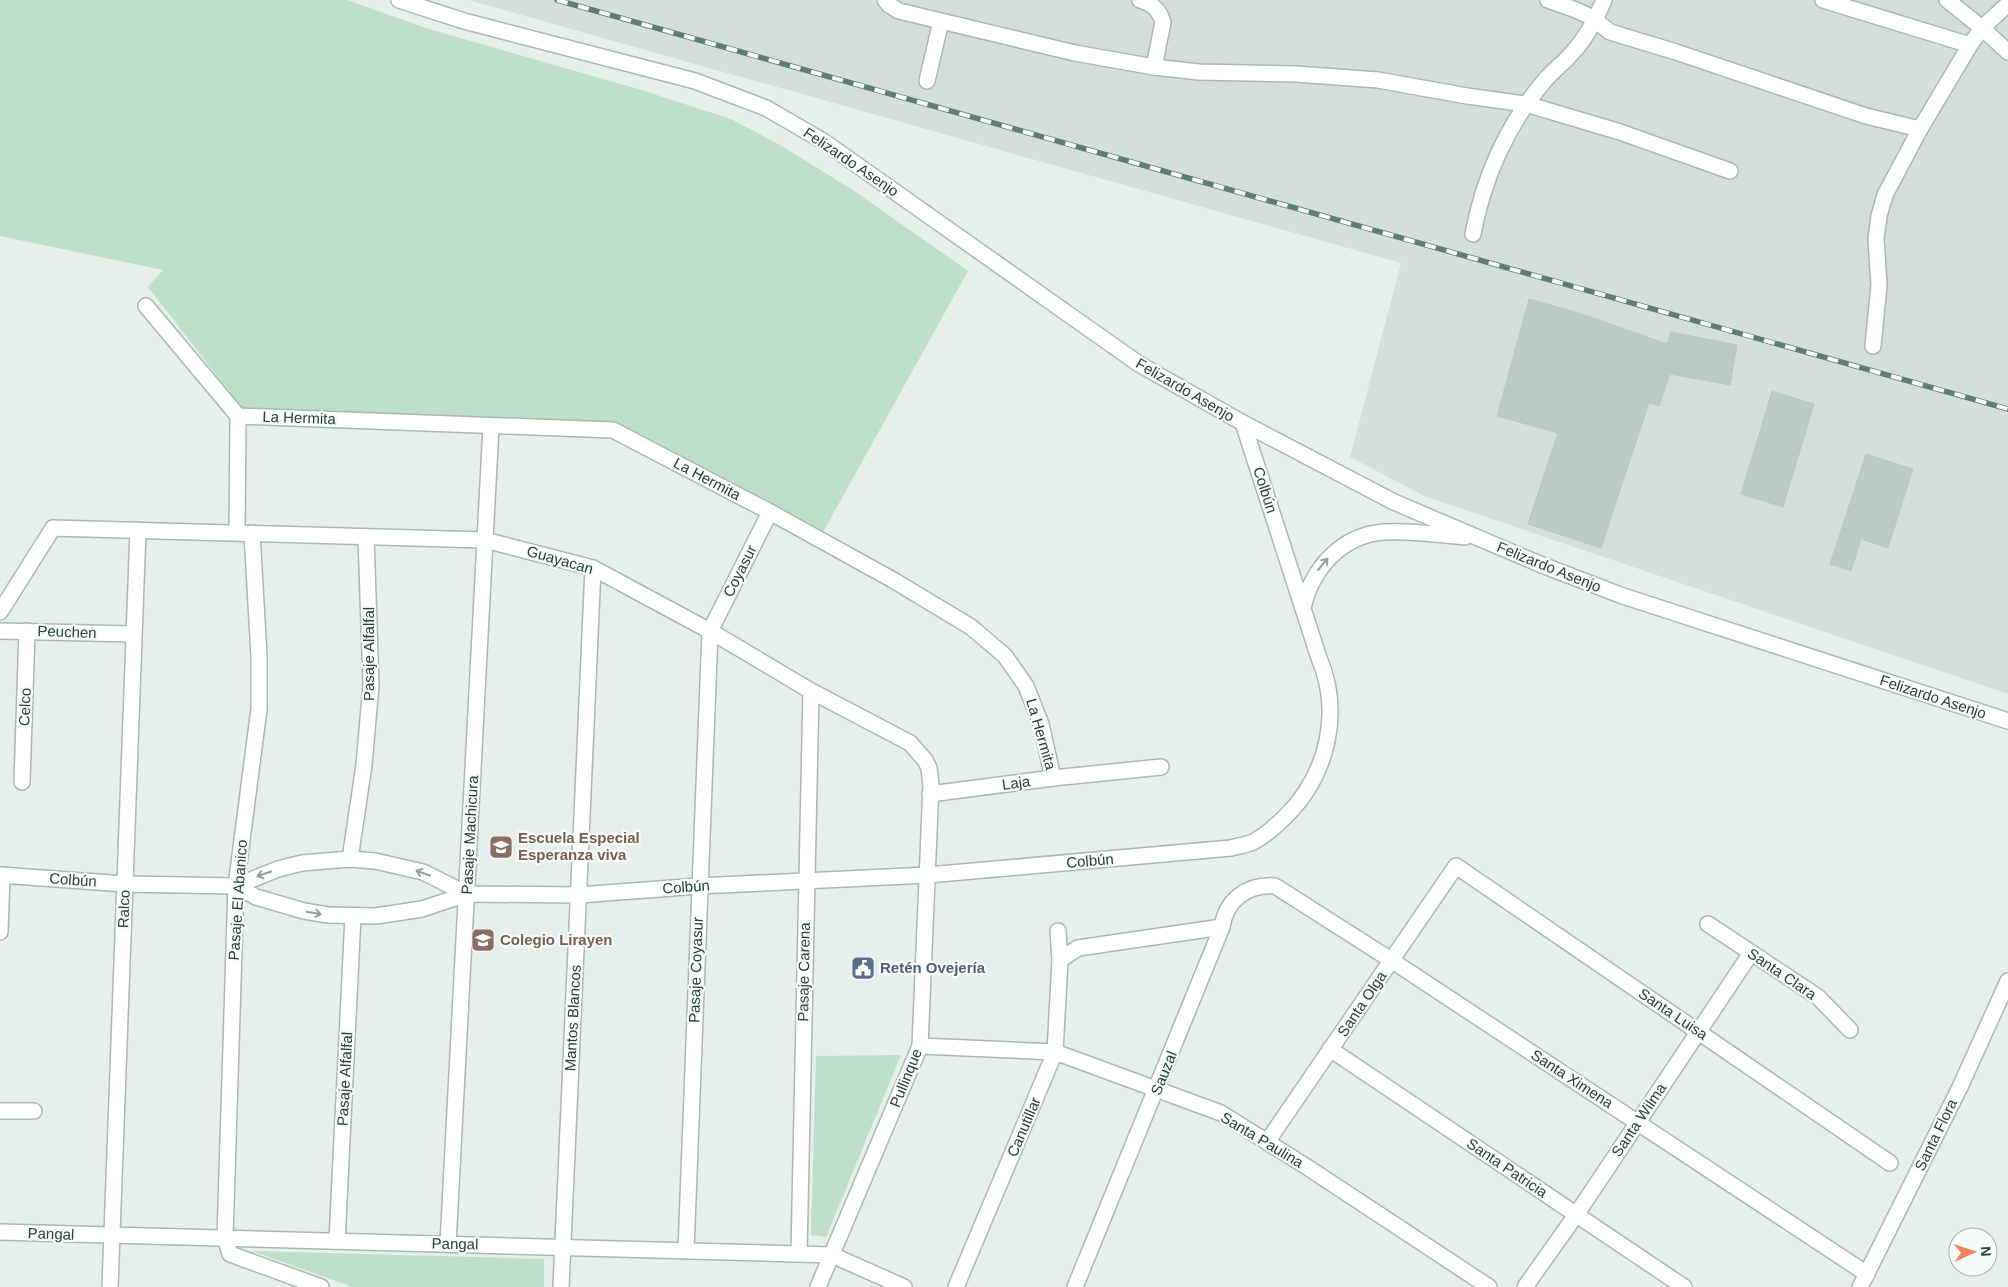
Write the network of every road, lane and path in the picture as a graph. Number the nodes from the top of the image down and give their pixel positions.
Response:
1 (399, 0) edge
2 (885, 0) edge
3 (1140, 0) edge
4 (1548, 0) edge
5 (1604, 0) edge
6 (1823, 0) edge
7 (1947, 0) edge
8 (2008, 4) edge
9 (941, 21) junction
10 (1596, 21) junction
11 (1982, 28) junction
12 (1970, 45) junction
13 (2008, 52) edge
14 (1154, 67) junction
15 (927, 81) dead end
16 (1526, 104) junction
17 (1920, 129) junction
18 (1730, 171) dead end
19 (1473, 234) dead end
20 (146, 306) dead end
21 (1873, 346) dead end
22 (238, 416) junction
23 (1244, 423) junction
24 (491, 426) junction
25 (770, 512) junction
26 (138, 530) junction
27 (245, 532) junction
28 (366, 538) junction
29 (1477, 538) junction
30 (485, 540) junction
31 (593, 568) junction
32 (1303, 608) junction
33 (0, 612) edge
34 (0, 631) edge
35 (27, 631) junction
36 (710, 631) junction
37 (134, 634) junction
38 (811, 691) junction
39 (2008, 721) edge
40 (1161, 767) dead end
41 (1053, 778) junction
42 (22, 782) dead end
43 (930, 794) junction
44 (350, 859) junction
45 (1456, 866) joint
46 (1, 875) edge
47 (928, 875) junction
48 (806, 881) junction
49 (125, 884) junction
50 (236, 886) junction
51 (699, 886) junction
52 (1275, 886) joint
53 (467, 894) junction
54 (578, 894) junction
55 (353, 916) junction
56 (1708, 924) dead end
57 (1222, 928) junction
58 (1058, 931) dead end
59 (0, 932) edge
60 (1751, 953) junction
61 (1060, 960) junction
62 (1391, 960) junction
63 (2008, 981) edge
64 (1850, 1030) dead end
65 (1698, 1032) junction
66 (920, 1046) junction
67 (1330, 1049) junction
68 (1056, 1052) junction
69 (1157, 1091) junction
70 (0, 1111) edge
71 (34, 1111) dead end
72 (1637, 1123) junction
73 (1267, 1142) junction
74 (1890, 1163) dead end
75 (1576, 1214) junction
76 (0, 1232) edge
77 (112, 1236) junction
78 (226, 1238) junction
79 (337, 1241) junction
80 (448, 1244) junction
81 (563, 1247) junction
82 (686, 1250) junction
83 (799, 1253) junction
84 (832, 1255) junction
85 (1864, 1281) edge
86 (110, 1287) edge
87 (321, 1287) edge
88 (561, 1287) edge
89 (818, 1287) edge
90 (904, 1287) edge
91 (956, 1287) edge
92 (1075, 1287) edge
93 (1489, 1287) edge
94 (1525, 1287) edge
95 (1684, 1287) edge

1 - 23 street, Felizardo Asenjo
2 - 9 street
3 - 14 street
4 - 10 street
5 - 10 street
6 - 12 street
7 - 11 street
8 - 11 street
9 - 14 street
9 - 15 street
10 - 16 street
10 - 17 street
11 - 12 street
11 - 13 street
12 - 17 street
14 - 16 street
16 - 18 street
16 - 19 street
17 - 21 street
20 - 22 street
22 - 24 street, La Hermita
22 - 27 street
23 - 29 street, Felizardo Asenjo
23 - 32 street, Colbún
24 - 25 street, La Hermita
24 - 30 street, Pasaje Machicura
25 - 36 street, Coyasur
25 - 41 street, La Hermita
26 - 27 street, Guayacan
26 - 33 street, Guayacan
26 - 37 street, Ralco
27 - 28 street, Guayacan
27 - 50 street, Pasaje El Abanico
28 - 30 street, Guayacan
28 - 44 street, Pasaje Alfalfal
32 -> 29 street
29 - 39 street, Felizardo Asenjo
30 - 31 street, Guayacan
30 - 53 street, Pasaje Machicura
31 - 36 street, Guayacan
31 - 54 street, Mantos Blancos
32 - 47 street, Colbún
34 - 35 street, Peuchen
35 - 37 street, Peuchen
35 - 42 street, Celco
36 - 38 street, Guayacan
36 - 51 street, Pasaje Coyasur
37 - 49 street, Ralco
38 - 43 street, Guayacan
38 - 48 street, Pasaje Carena
40 - 41 street, Laja
41 - 43 street, Laja
43 - 47 street, Pullinque
44 -> 50 street, Colbún
53 -> 44 street, Colbún
45 - 62 street, Santa Olga
45 - 65 street, Santa Luisa
46 - 49 street, Colbún
46 - 59 street
47 - 48 street, Colbún
47 - 66 street, Pullinque
48 - 51 street, Colbún
48 - 83 street, Pasaje Carena
49 - 50 street, Colbún
49 - 77 street, Ralco
50 -> 55 street, Colbún
50 - 78 street, Pasaje El Abanico
51 - 54 street, Colbún
51 - 82 street, Pasaje Coyasur
52 - 57 street, Sauzal
52 - 62 street, Santa Ximena
53 - 54 street, Colbún
53 - 55 street, Colbún
53 - 80 street, Pasaje Machicura
54 - 81 street, Mantos Blancos
55 - 79 street, Pasaje Alfalfal
56 - 60 street, Santa Clara
57 - 61 street
57 - 69 street, Sauzal
58 - 61 street, Canutillar
60 - 64 street, Santa Clara
60 - 65 street, Santa Wilma
61 - 68 street, Canutillar
62 - 67 street, Santa Olga
62 - 72 street, Santa Ximena
63 - 85 street, Santa Flora
65 - 72 street, Santa Wilma
65 - 74 street, Santa Luisa
66 - 68 street, Santa Paulina
66 - 84 street, Pullinque
67 - 73 street, Santa Olga
67 - 75 street, Santa Patricia
68 - 69 street, Santa Paulina
68 - 91 street, Canutillar
69 - 73 street, Santa Paulina
69 - 92 street, Sauzal
70 - 71 street
72 - 75 street, Santa Wilma
72 - 85 street, Santa Ximena
73 - 93 street, Santa Paulina
75 - 94 street, Santa Wilma
75 - 95 street, Santa Patricia
76 - 77 street, Pangal
77 - 78 street, Pangal
77 - 86 street, Ralco
78 - 79 street, Pangal
78 - 87 street
79 - 80 street, Pangal
80 - 81 street, Pangal
81 - 82 street, Pangal
81 - 88 street, Mantos Blancos
82 - 83 street, Pangal
83 - 84 street, Pangal
84 - 89 street, Pullinque
84 - 90 street, Pangal

